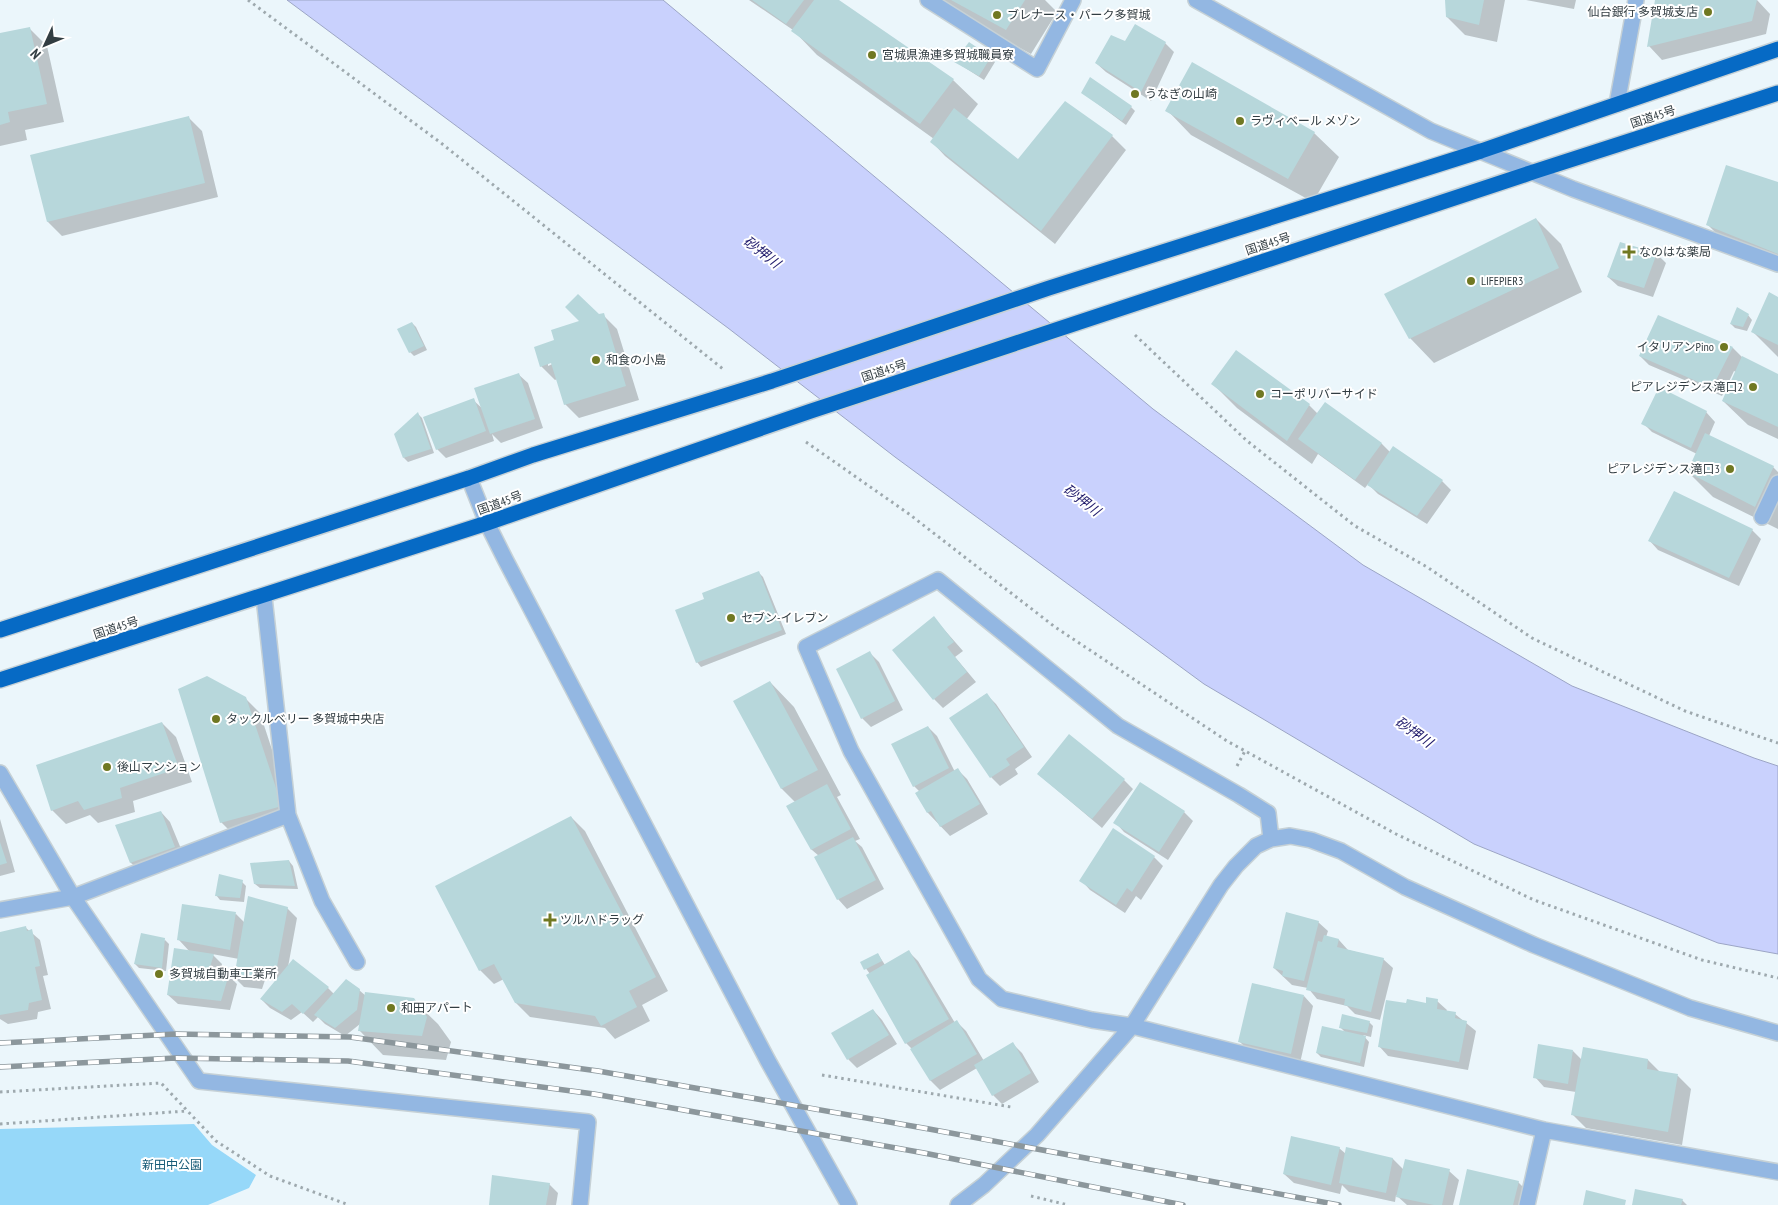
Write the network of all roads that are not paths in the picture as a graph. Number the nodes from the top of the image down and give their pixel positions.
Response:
1 (928, 0) edge
2 (1073, 0) edge
3 (1196, 0) edge
4 (1636, 0) edge
5 (1778, 49) edge
6 (1778, 93) edge
7 (1617, 104) junction
8 (1481, 151) junction
9 (1533, 172) junction
10 (1778, 264) edge
11 (469, 478) junction
12 (1778, 483) edge
13 (1762, 517) dead end
14 (487, 524) junction
15 (264, 597) junction
16 (0, 630) edge
17 (0, 680) edge
18 (0, 773) edge
19 (288, 815) junction
20 (1271, 838) junction
21 (73, 897) junction
22 (0, 910) edge
23 (358, 962) dead end
24 (1132, 1026) junction
25 (1778, 1033) edge
26 (1544, 1130) junction
27 (1778, 1172) edge
28 (580, 1205) edge
29 (848, 1205) edge
30 (958, 1205) edge
31 (1527, 1205) edge

1 - 2 street
3 - 8 street
4 - 7 street
5 - 7 highway, 国道45号
6 - 9 highway, 国道45号
7 - 8 highway, 国道45号
8 - 9 street
8 - 11 highway, 国道45号
9 - 10 street
9 - 14 highway, 国道45号
11 - 14 street
11 - 16 highway, 国道45号
12 - 13 street
14 - 15 highway, 国道45号
14 - 29 street
15 - 17 highway, 国道45号
15 - 19 street
18 - 21 street
19 - 21 street
19 - 23 street
20 - 24 street
20 - 24 street
20 - 25 street
21 - 22 street
21 - 28 street
24 - 26 street
24 - 30 street
26 - 27 street
26 - 31 street

